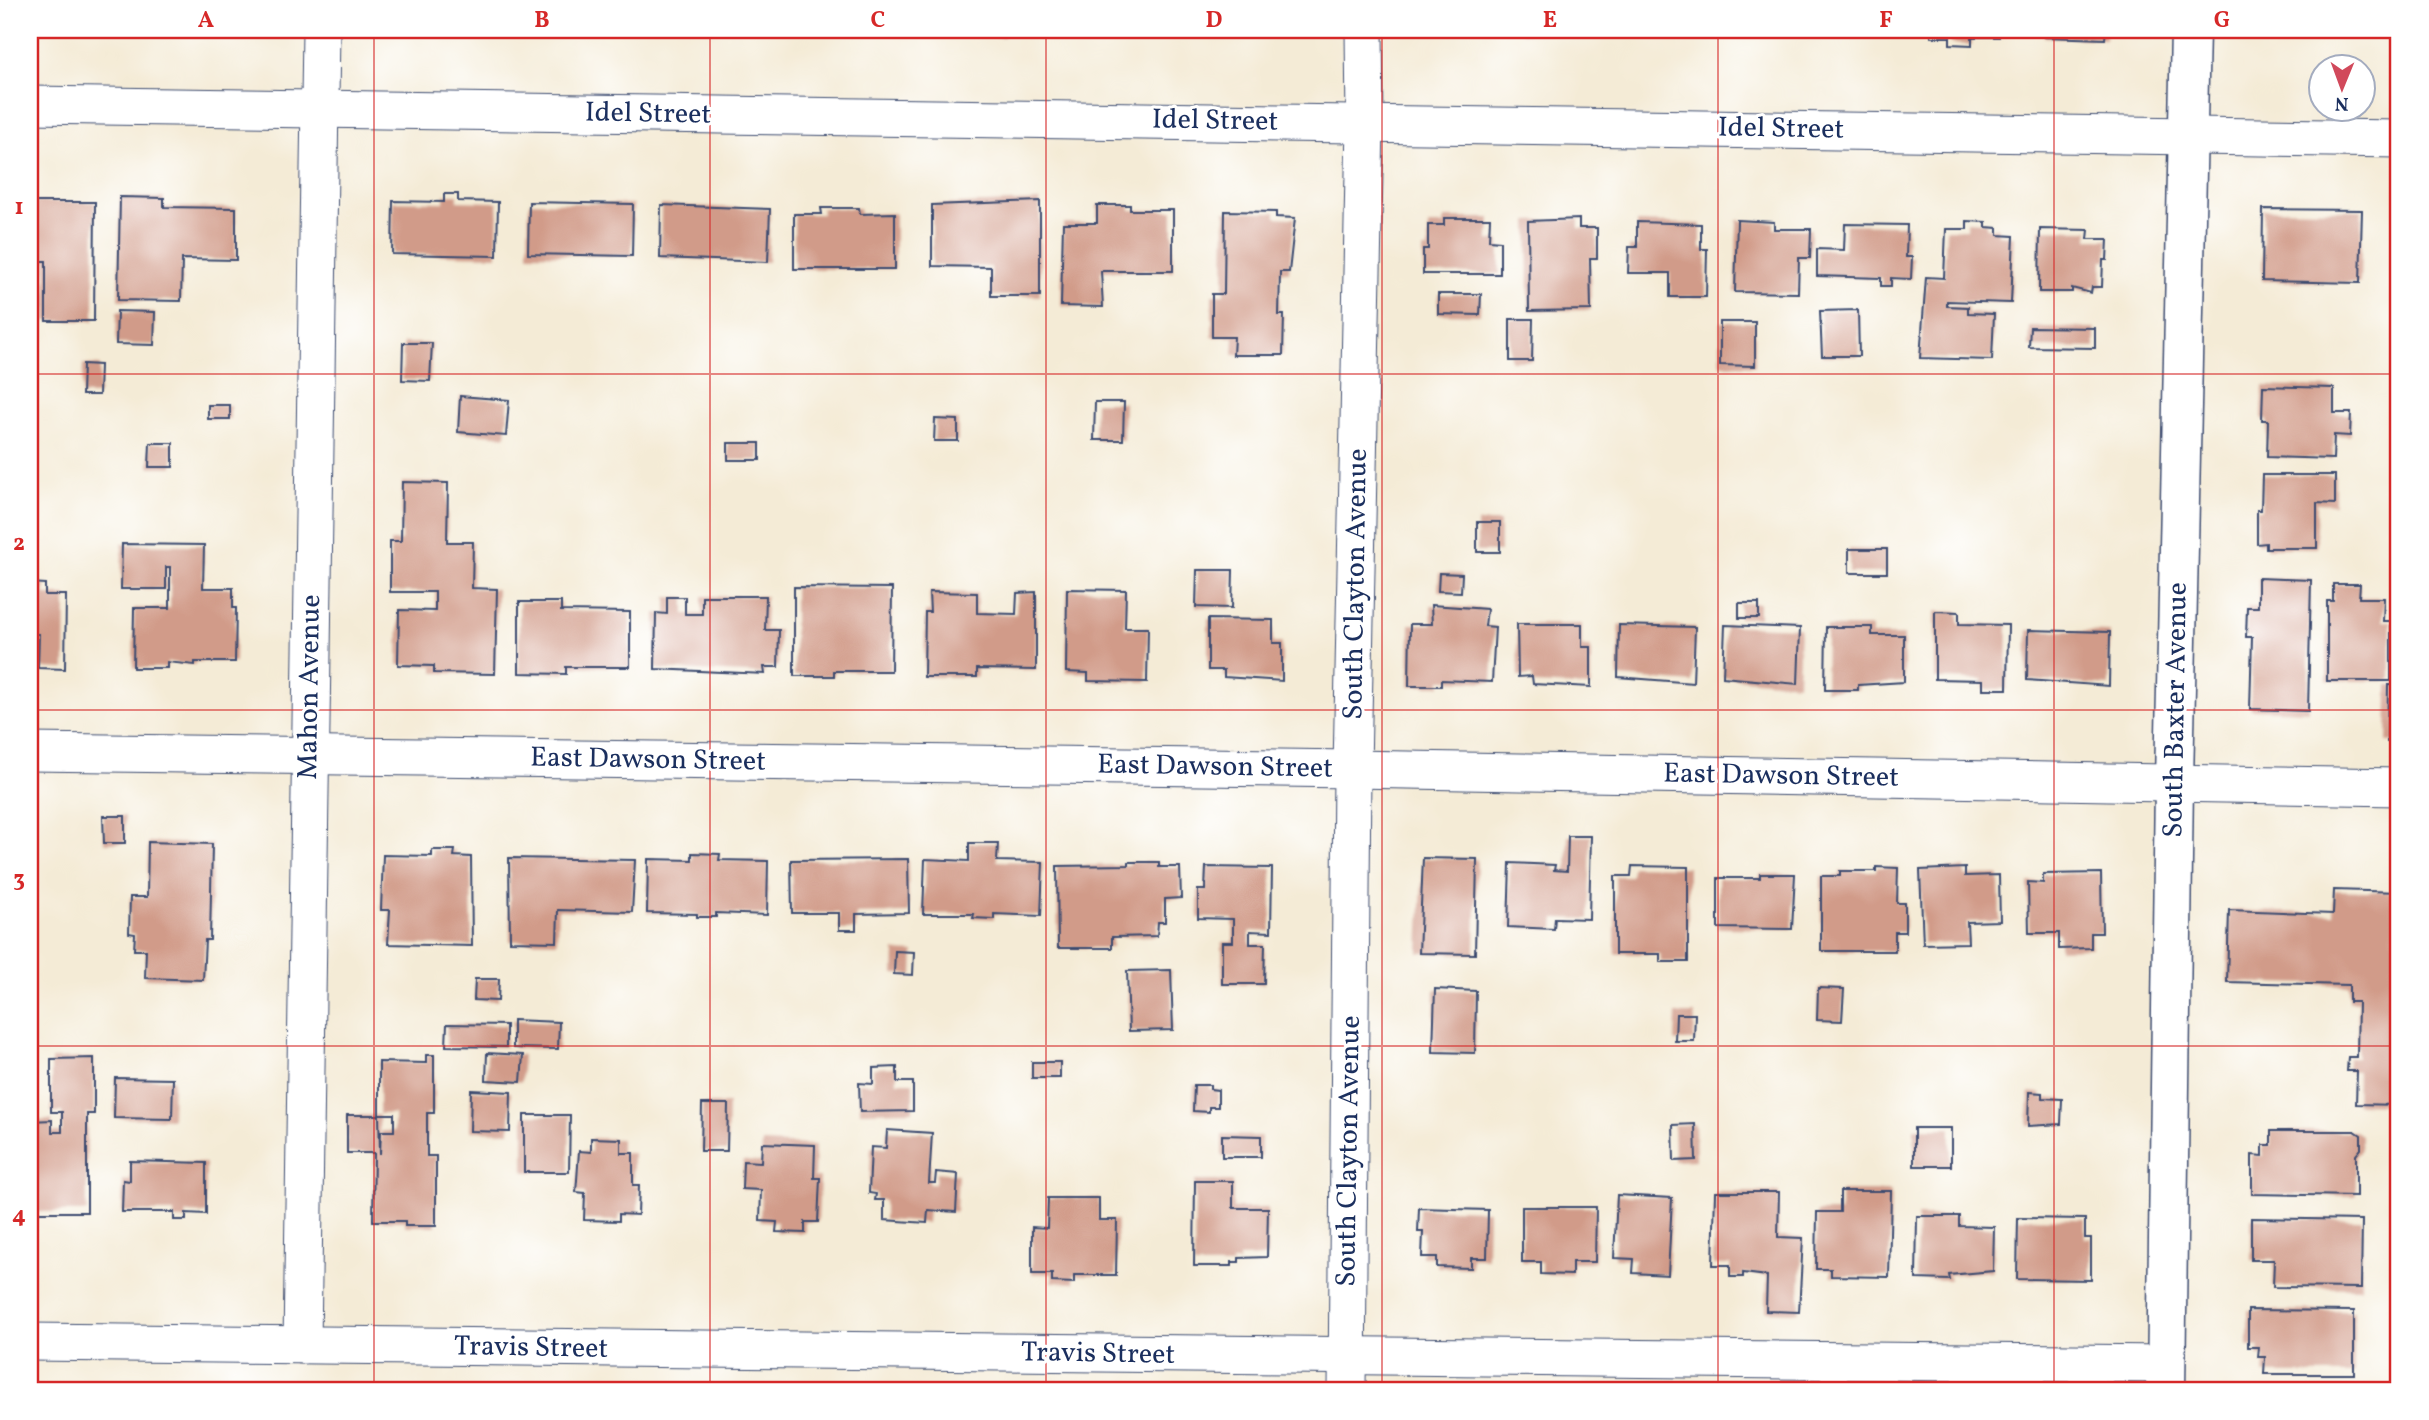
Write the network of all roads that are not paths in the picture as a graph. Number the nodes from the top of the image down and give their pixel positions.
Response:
1 (321, 30) edge
2 (1364, 30) edge
3 (2190, 30) edge
4 (30, 105) edge
5 (320, 109) junction
6 (1365, 123) junction
7 (2188, 135) junction
8 (2399, 139) edge
9 (30, 752) edge
10 (309, 755) junction
11 (1352, 769) junction
12 (2174, 782) junction
13 (2399, 786) edge
14 (30, 1342) edge
15 (302, 1345) junction
16 (1347, 1373) edge
17 (2166, 1377) edge

1 - 5 street, Mahon Avenue
2 - 6 street, South Clayton Avenue
3 - 7 street, South Baxter Avenue
4 - 5 street, Idel Street
5 - 6 street, Idel Street
5 - 10 street, Mahon Avenue
6 - 7 street, Idel Street
6 - 11 street, South Clayton Avenue
7 - 8 street, Idel Street
7 - 12 street, South Baxter Avenue
9 - 10 street, East Dawson Street
10 - 11 street, East Dawson Street
10 - 15 street, Mahon Avenue
11 - 12 street, East Dawson Street
11 - 16 street, South Clayton Avenue
12 - 13 street, East Dawson Street
12 - 17 street, South Baxter Avenue
14 - 15 street, Travis Street
15 - 16 street, Travis Street
16 - 17 street, Travis Street

